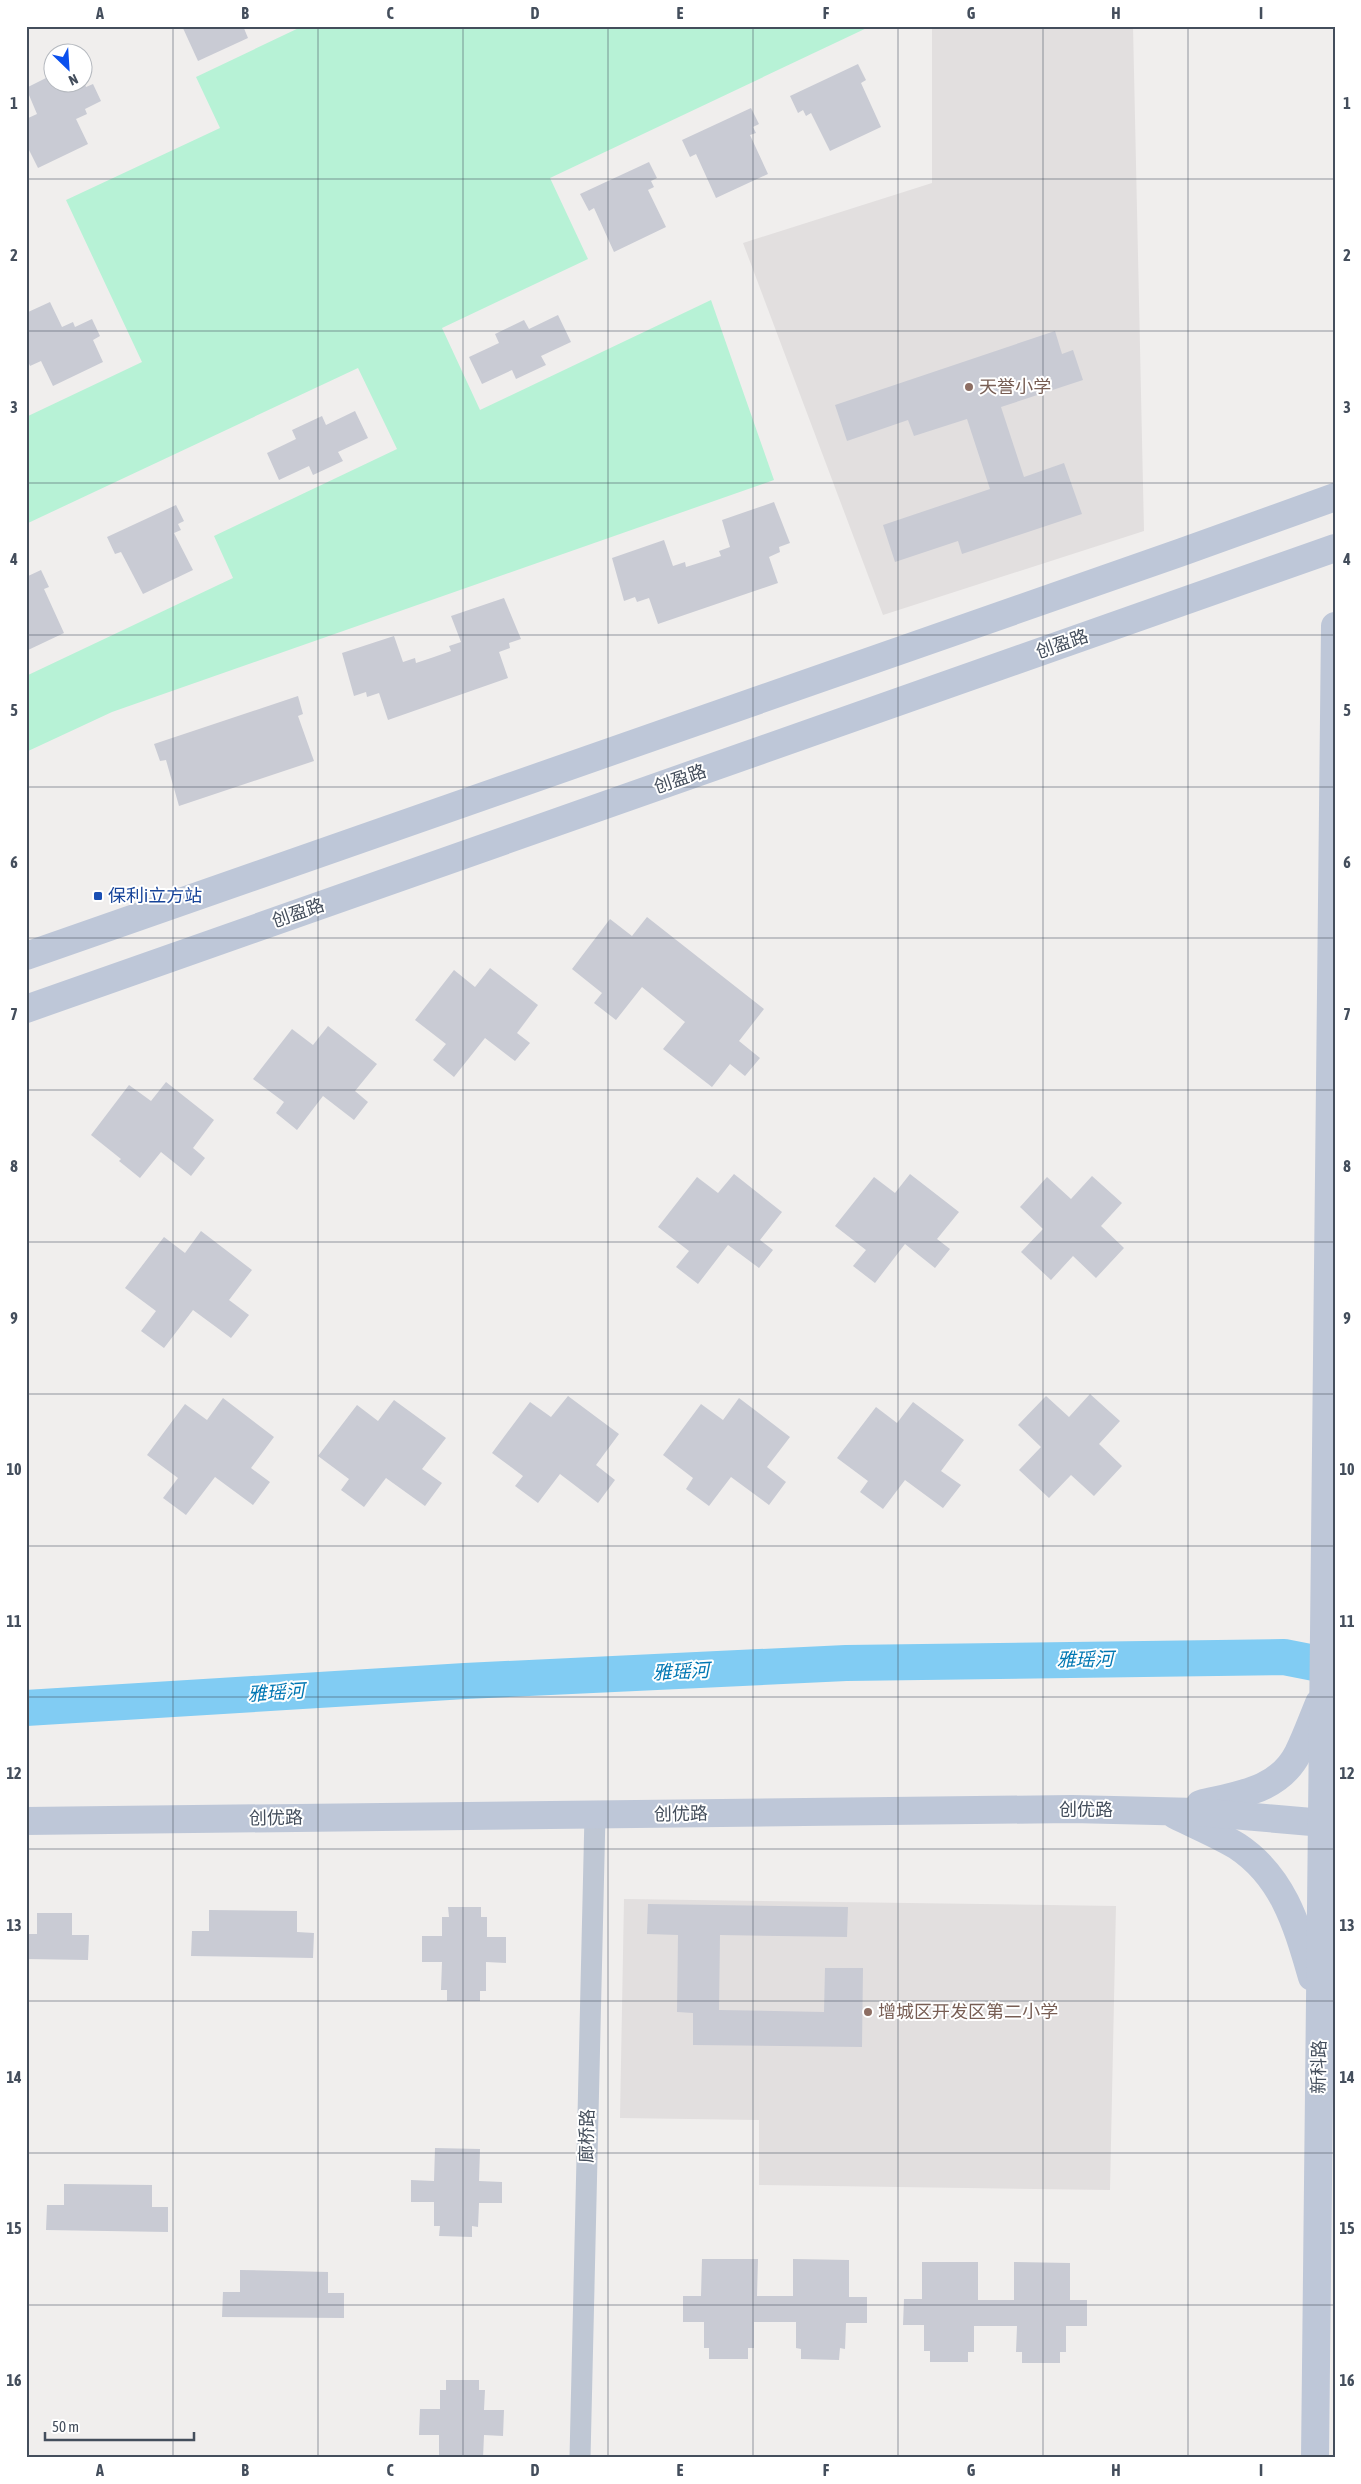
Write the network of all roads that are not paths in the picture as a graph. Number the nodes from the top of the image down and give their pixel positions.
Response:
1 (1335, 497) edge
2 (1335, 548) edge
3 (1335, 626) edge
4 (26, 956) edge
5 (26, 1010) edge
6 (1323, 1695) junction
7 (1166, 1811) junction
8 (595, 1815) junction
9 (26, 1821) edge
10 (1328, 1823) edge
11 (1320, 2004) junction
12 (580, 2458) edge
13 (1315, 2458) edge

1 - 4 street
2 - 5 street, 创盈路
3 - 6 street, 新科路
6 - 7 street
6 - 10 street, 新科路
7 - 8 street, 创优路
7 - 10 street, 创优路
7 - 11 street
8 - 9 street, 创优路
8 - 12 street, 廊桥路
10 - 11 street, 新科路
11 - 13 street, 新科路

